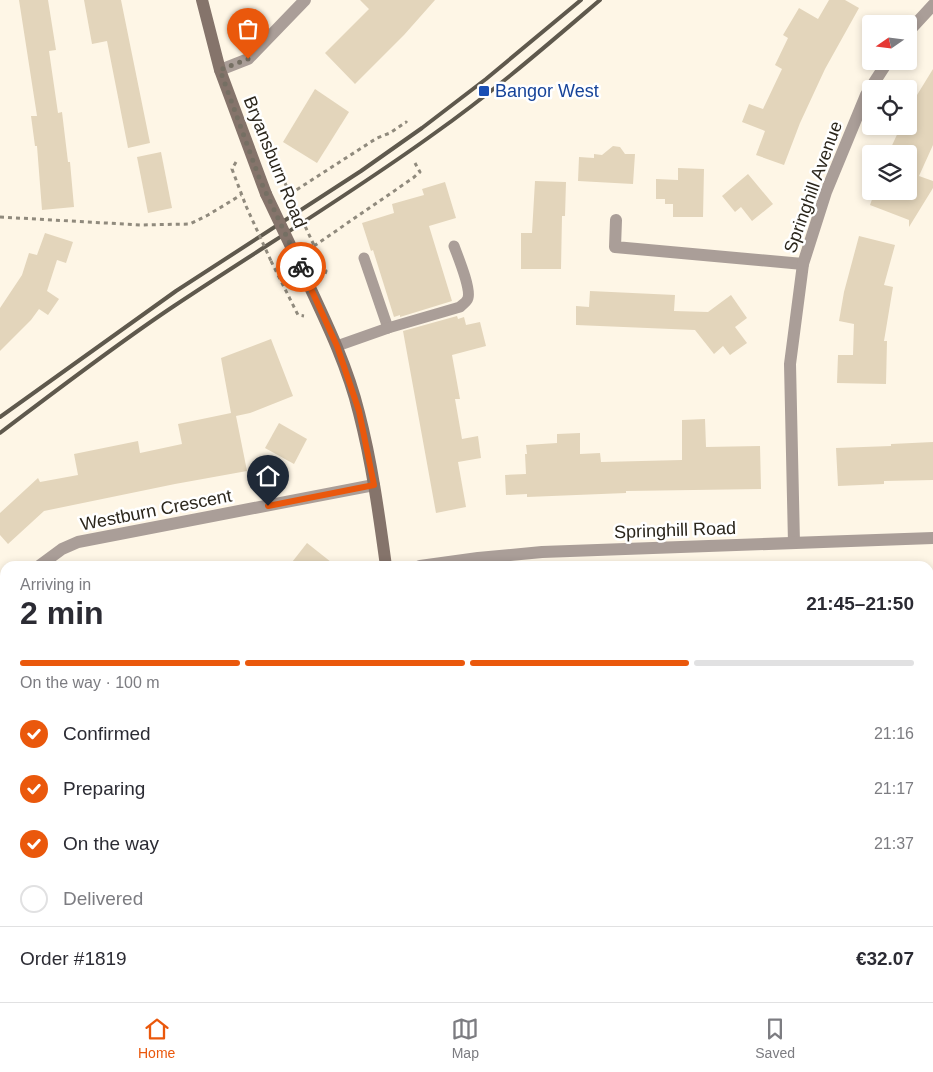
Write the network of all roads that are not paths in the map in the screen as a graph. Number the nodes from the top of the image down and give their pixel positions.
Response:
1 (202, 0) edge
2 (305, 0) edge
3 (933, 5) edge
4 (918, 21) edge
5 (220, 70) junction
6 (882, 70) edge
7 (616, 220) dead end
8 (454, 246) dead end
9 (364, 258) dead end
10 (803, 264) junction
11 (388, 328) junction
12 (337, 346) junction
13 (374, 485) junction
14 (933, 538) edge
15 (794, 543) junction
16 (46, 561) edge
17 (385, 561) edge
18 (456, 561) edge

1 - 5 main road, Bryansburn Road
2 - 5 street
3 - 4 street
5 - 12 main road, Bryansburn Road, bridge
6 - 10 street, Springhill Avenue
7 - 10 street
8 - 11 lane
9 - 11 lane
10 - 15 street, Springhill Avenue
11 - 12 lane
12 - 13 main road, Bryansburn Road
13 - 16 street, Westburn Crescent
13 - 17 main road, Bryansburn Road
14 - 15 street, Springhill Road
15 - 18 street, Springhill Road

